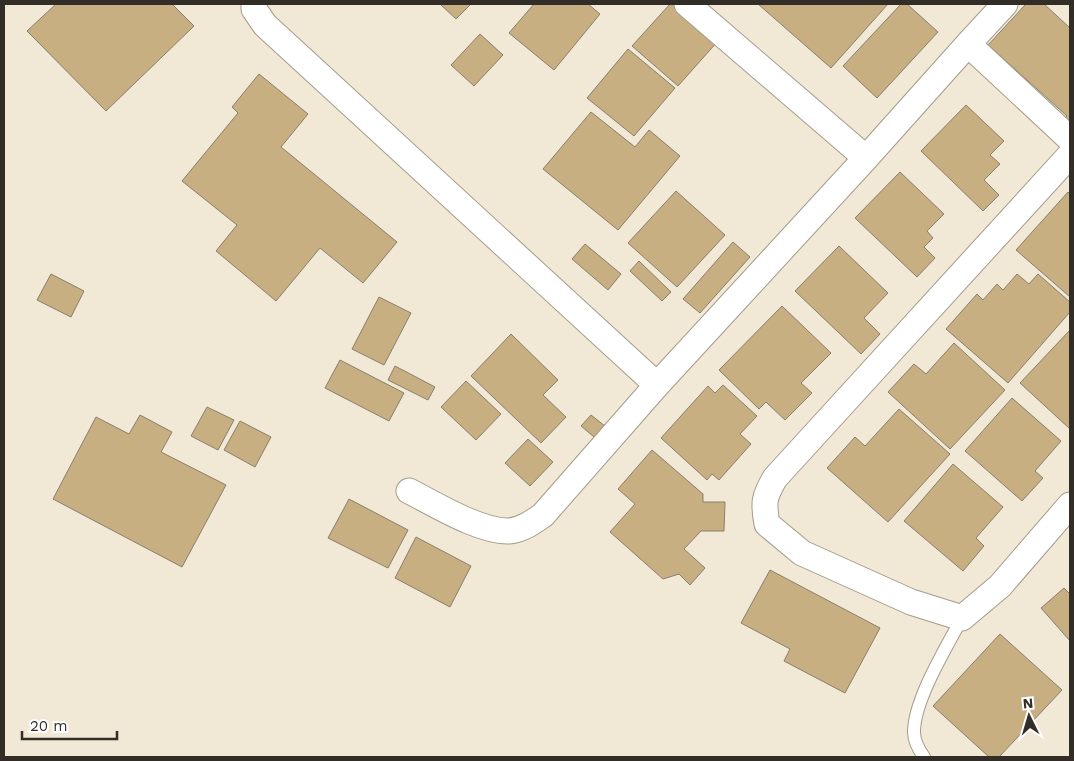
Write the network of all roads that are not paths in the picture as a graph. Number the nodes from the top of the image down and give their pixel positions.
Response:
1 (254, 4) edge
2 (687, 4) edge
3 (1005, 4) edge
4 (968, 44) junction
5 (1070, 139) edge
6 (1070, 155) edge
7 (866, 158) junction
8 (657, 385) junction
9 (410, 490) dead end
10 (1070, 505) edge
11 (962, 618) junction
12 (924, 757) edge

1 - 8 street
2 - 7 street
3 - 4 street
4 - 5 street
4 - 7 street
6 - 11 street
7 - 8 street
8 - 9 street
10 - 11 street
11 - 12 lane

